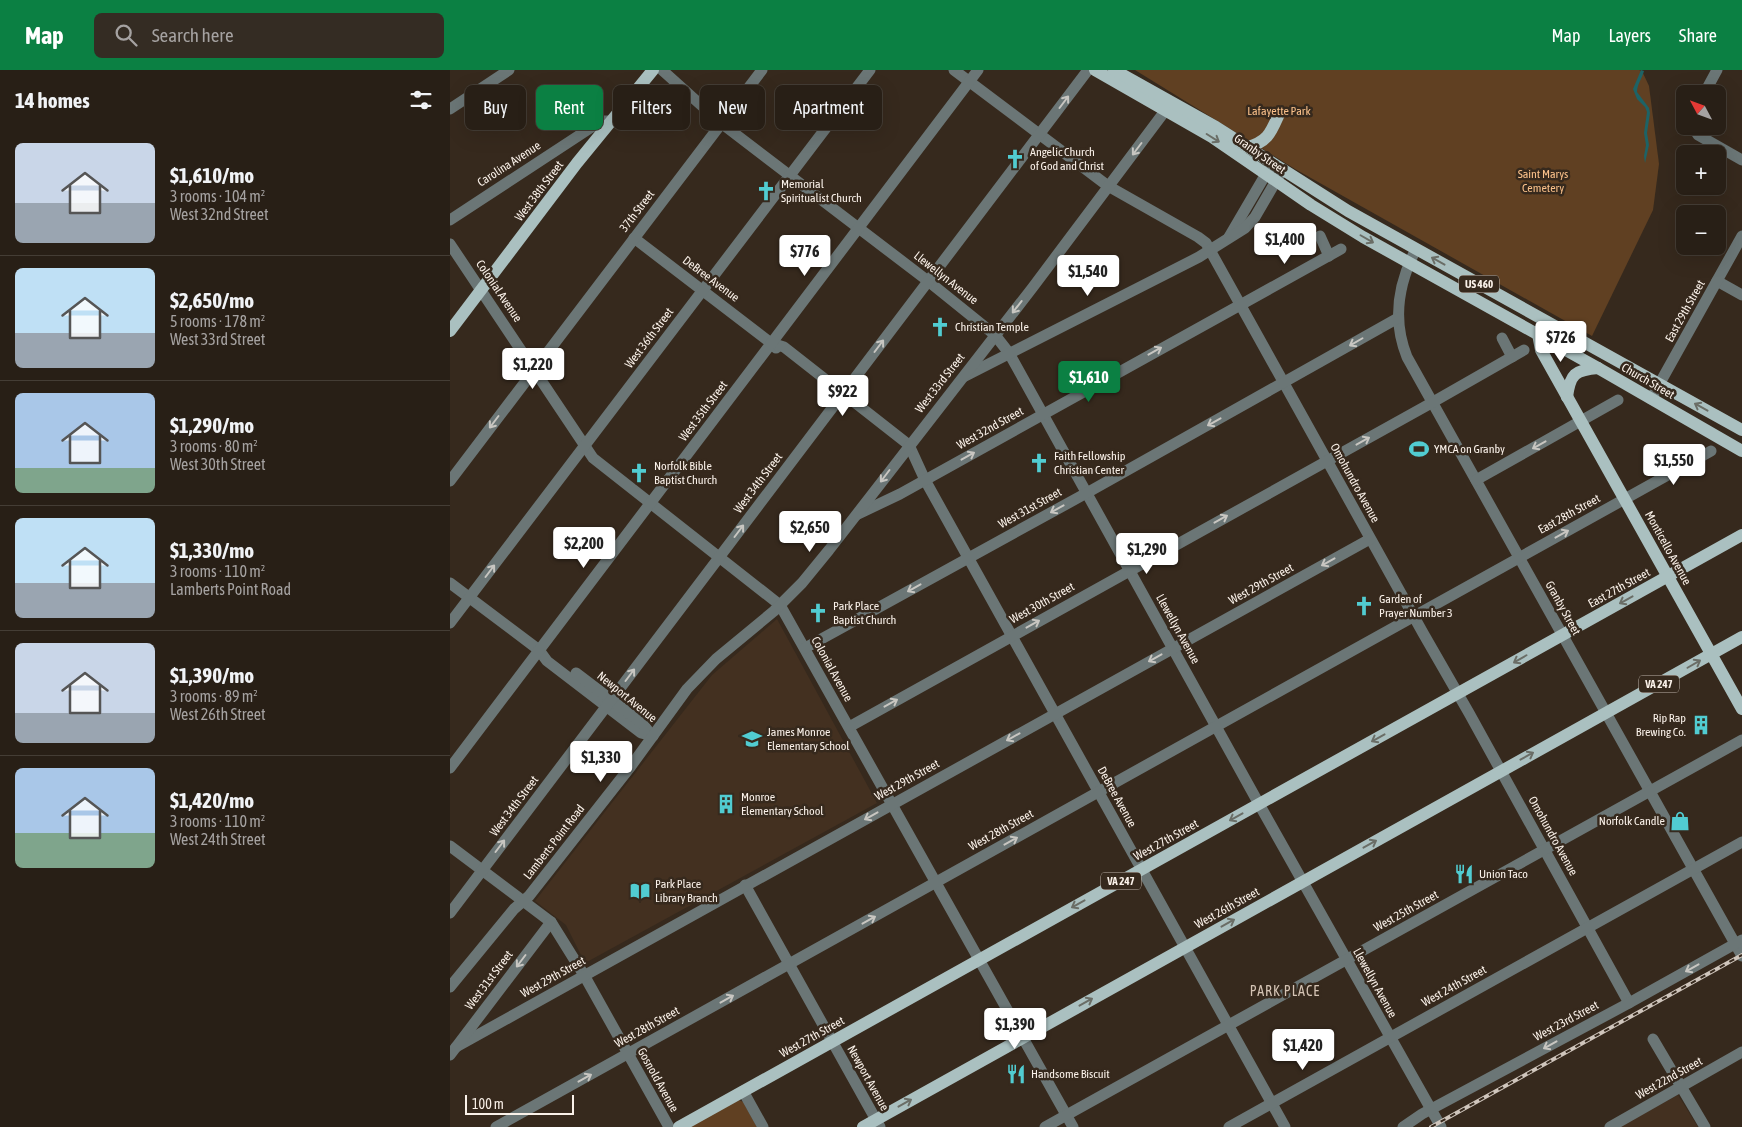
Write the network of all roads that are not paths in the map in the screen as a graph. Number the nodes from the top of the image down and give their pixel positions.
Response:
1 (509, 70) edge
2 (653, 70) edge
3 (662, 70) edge
4 (762, 70) edge
5 (870, 70) edge
6 (954, 70) edge
7 (978, 70) edge
8 (1088, 70) edge
9 (1095, 70) edge
10 (1114, 70) edge
11 (1717, 70) edge
12 (970, 81) junction
13 (750, 85) edge
14 (1709, 85) edge
15 (700, 104) edge
16 (1169, 107) junction
17 (450, 109) edge
18 (1279, 114) dead end
19 (611, 121) junction
20 (716, 130) edge
21 (730, 130) edge
22 (1040, 135) junction
23 (1698, 135) edge
24 (1247, 147) junction
25 (1742, 160) edge
26 (1274, 172) junction
27 (789, 175) junction
28 (1108, 186) junction
29 (450, 220) edge
30 (859, 228) junction
31 (1320, 236) dead end
32 (1742, 236) edge
33 (634, 238) junction
34 (450, 244) edge
35 (1341, 249) dead end
36 (1416, 249) junction
37 (1210, 250) junction
38 (1329, 256) junction
39 (1409, 263) junction
40 (928, 281) junction
41 (1717, 281) junction
42 (481, 290) junction
43 (703, 290) junction
44 (1742, 295) edge
45 (1240, 304) junction
46 (1398, 318) junction
47 (1542, 319) junction
48 (450, 331) edge
49 (995, 334) junction
50 (1538, 334) junction
51 (1502, 338) dead end
52 (772, 343) junction
53 (1524, 350) dead end
54 (1009, 353) junction
55 (1512, 356) junction
56 (1598, 368) junction
57 (534, 369) junction
58 (961, 378) junction
59 (1284, 383) junction
60 (1660, 384) junction
61 (842, 395) junction
62 (1567, 397) junction
63 (1651, 398) junction
64 (1618, 400) dead end
65 (1433, 402) junction
66 (1043, 414) junction
67 (1581, 421) junction
68 (1742, 430) edge
69 (585, 445) junction
70 (907, 447) junction
71 (1741, 449) edge
72 (1711, 451) dead end
73 (1327, 461) junction
74 (925, 480) junction
75 (1476, 480) junction
76 (450, 481) edge
77 (1087, 493) junction
78 (1624, 499) junction
79 (651, 504) junction
80 (856, 515) junction
81 (1742, 535) edge
82 (1370, 539) junction
83 (720, 557) junction
84 (1519, 557) junction
85 (968, 558) junction
86 (1130, 570) junction
87 (1668, 576) junction
88 (450, 583) edge
89 (470, 598) junction
90 (780, 605) junction
91 (1413, 616) junction
92 (450, 623) edge
93 (1562, 635) junction
94 (1012, 636) junction
95 (1742, 637) edge
96 (805, 648) junction
97 (1173, 648) junction
98 (539, 650) junction
99 (1712, 654) junction
100 (1458, 694) junction
101 (609, 703) junction
102 (1742, 709) edge
103 (1605, 713) junction
104 (1055, 714) junction
105 (1216, 726) junction
106 (849, 727) junction
107 (653, 736) junction
108 (1742, 740) edge
109 (450, 768) edge
110 (1500, 771) junction
111 (1649, 791) junction
112 (1098, 792) junction
113 (892, 804) junction
114 (1259, 804) junction
115 (1742, 842) edge
116 (450, 846) edge
117 (1544, 849) junction
118 (1142, 869) junction
119 (1692, 869) junction
120 (482, 870) junction
121 (936, 882) junction
122 (1303, 882) junction
123 (745, 885) junction
124 (523, 901) junction
125 (450, 913) edge
126 (551, 922) junction
127 (1587, 927) junction
128 (1739, 942) edge
129 (1185, 948) junction
130 (1742, 956) edge
131 (980, 959) junction
132 (1346, 960) junction
133 (789, 964) junction
134 (584, 975) junction
135 (450, 987) edge
136 (1629, 1003) junction
137 (1228, 1025) junction
138 (1023, 1037) junction
139 (1389, 1037) junction
140 (1653, 1039) dead end
141 (832, 1042) junction
142 (453, 1051) edge
143 (1742, 1052) edge
144 (627, 1054) junction
145 (1682, 1087) junction
146 (743, 1092) junction
147 (1272, 1103) junction
148 (1431, 1111) junction
149 (1066, 1115) junction
150 (878, 1123) edge
151 (496, 1127) edge
152 (669, 1127) edge
153 (679, 1127) edge
154 (763, 1127) edge
155 (863, 1127) edge
156 (1045, 1127) edge
157 (1073, 1127) edge
158 (1229, 1127) edge
159 (1285, 1127) edge
160 (1403, 1127) edge
161 (1441, 1127) edge
162 (1610, 1127) edge
163 (1705, 1127) edge

1 - 17 street
2 - 19 main road, West 38th Street
3 - 15 street, Llewellyn Avenue
4 - 13 street, 37th Street
5 - 27 street, West 36th Street
6 - 12 street, Omohundro Avenue
7 - 12 street, West 35th Street
22 -> 8 street, West 34th Street
9 - 16 main road, Granby Street / US 460
10 - 16 main road, Granby Street / US 460
11 - 14 street
12 - 22 street, Omohundro Avenue
12 - 30 street, West 35th Street
16 - 24 main road, Granby Street / US 460
16 -> 26 main road, Granby Street / US 460
16 -> 28 street, West 33rd Street
18 - 24 main road
19 - 29 street, Carolina Avenue
19 - 42 main road, West 38th Street
20 - 33 street, 37th Street
21 - 27 street, Llewellyn Avenue
22 - 28 street, Omohundro Avenue
22 - 40 street, West 34th Street
23 - 25 street
24 - 26 main road, Granby Street / US 460
26 - 36 main road, Granby Street / US 460
26 - 37 street
26 -> 39 main road, Granby Street / US 460
27 - 30 street, Llewellyn Avenue
27 - 43 street, West 36th Street
28 - 37 street, Omohundro Avenue
28 -> 49 street, West 33rd Street
30 - 40 street, Llewellyn Avenue
30 - 52 street, West 35th Street
31 - 38 street
32 - 41 street, East 29th Street
33 - 43 street, DeBree Avenue
33 - 57 street, 37th Street
34 - 42 street, Colonial Avenue
35 - 38 street, West 32nd Street
36 - 39 street, Granby Street
47 -> 36 main road, Church Street / US 460
37 - 45 street, Omohundro Avenue
37 - 54 street
38 - 45 street, West 32nd Street
39 - 46 street, Granby Street
39 - 50 main road, Church Street / US 460
40 - 49 street, Llewellyn Avenue
61 -> 40 street, West 34th Street
41 - 44 street
41 - 60 street, East 29th Street
42 - 48 main road, West 38th Street
42 - 57 street, Colonial Avenue
43 - 52 street, DeBree Avenue
43 - 69 street, West 36th Street
45 - 59 street, Omohundro Avenue
66 -> 45 street, West 32nd Street
46 -> 59 street, West 31st Street
46 - 65 street, Granby Street
47 - 50 main road
47 - 60 main road, Church Street
49 - 54 street, Llewellyn Avenue
49 - 58 street, West 33rd Street
50 - 56 main road, Church Street
50 - 62 main road, Monticello Avenue
51 - 55 street
52 - 61 street, DeBree Avenue
52 - 79 street, West 35th Street
53 - 55 street, West 30th Street
54 - 58 street
54 - 66 street, Llewellyn Avenue
55 - 65 street, West 30th Street
56 - 62 main road
56 - 63 main road, Church Street
57 - 69 street, Colonial Avenue
57 -> 76 street, 37th Street
58 - 70 street, West 33rd Street
59 - 73 street, Omohundro Avenue
59 -> 77 street, West 31st Street
60 - 63 street, East 29th Street
68 -> 60 main road, Church Street
61 - 70 street, DeBree Avenue
83 -> 61 street, West 34th Street
62 - 67 main road, Monticello Avenue
63 - 71 main road, Church Street
64 - 67 street
73 -> 65 street, West 30th Street
65 - 75 street, Granby Street
74 -> 66 street, West 32nd Street
66 - 77 street, Llewellyn Avenue
67 -> 75 street
67 - 78 main road, Monticello Avenue
69 - 79 street, Colonial Avenue
89 -> 69 street, West 36th Street
70 - 74 street, DeBree Avenue
70 -> 80 street, West 33rd Street
72 - 78 street, East 28th Street
73 - 82 street, Omohundro Avenue
86 -> 73 street, West 30th Street
74 - 80 street, West 32nd Street
74 - 85 street, DeBree Avenue
75 - 84 street, Granby Street
77 -> 85 street, West 31st Street
77 - 86 street, Llewellyn Avenue
84 -> 78 street, East 28th Street
78 - 87 main road, Monticello Avenue
79 - 83 street, Colonial Avenue
79 - 98 street, West 35th Street
80 - 90 street, West 33rd Street
81 - 87 main road, East 27th Street / VA 247
82 - 91 street, Omohundro Avenue
82 -> 97 street, West 29th Street
83 - 90 street, Colonial Avenue
101 -> 83 street, West 34th Street
84 - 91 street, West 28th Street
84 - 93 street, Granby Street
85 - 94 street, DeBree Avenue
85 -> 96 street, West 31st Street
94 -> 86 street, West 30th Street
86 - 97 street, Llewellyn Avenue
87 -> 93 main road, East 27th Street / VA 247
87 - 99 main road, Monticello Avenue
88 - 89 street, Newport Avenue
89 - 92 street, West 36th Street
89 - 98 street, Newport Avenue
90 - 96 street, Colonial Avenue
90 - 107 street, Lamberts Point Road
91 - 100 street, Omohundro Avenue
91 - 105 street, West 28th Street
93 -> 100 main road, West 27th Street / VA 247
93 - 103 street, Granby Street
94 - 104 street, DeBree Avenue
106 -> 94 street, West 30th Street
95 - 99 main road, VA 247
96 - 106 street, Colonial Avenue
97 -> 104 street, West 29th Street
97 - 105 street, Llewellyn Avenue
98 - 101 street, Newport Avenue
98 - 109 street, West 35th Street
99 - 102 main road, Monticello Avenue
103 -> 99 main road, VA 247
100 - 110 street, Omohundro Avenue
100 -> 114 main road, West 27th Street / VA 247
101 - 107 street, Newport Avenue
120 -> 101 street, West 34th Street
110 -> 103 main road, West 26th Street / VA 247
103 - 111 street, Granby Street
104 - 112 street, DeBree Avenue
104 -> 113 street, West 29th Street
105 - 112 street, West 28th Street
105 - 114 street, Llewellyn Avenue
106 - 113 street, Colonial Avenue
107 - 124 street, Lamberts Point Road
108 - 111 street, West 25th Street
110 - 117 street, Omohundro Avenue
122 -> 110 main road, West 26th Street / VA 247
111 - 117 street, West 25th Street
111 - 119 street, Granby Street
112 - 118 street, DeBree Avenue
121 -> 112 street, West 28th Street
113 - 121 street, Colonial Avenue
113 -> 123 street, West 29th Street
114 -> 118 main road, West 27th Street / VA 247
114 - 122 street, Llewellyn Avenue
115 - 119 street, West 24th Street
116 - 120 street, Gosnold Avenue
117 - 127 street, Omohundro Avenue
117 - 132 street, West 25th Street
118 - 129 street, DeBree Avenue
118 -> 131 main road, West 27th Street / VA 247
119 - 127 street, West 24th Street
119 - 128 street, Granby Street
120 - 124 street, Gosnold Avenue
120 - 125 street, West 34th Street
121 - 131 street, Colonial Avenue
133 -> 121 street, West 28th Street
129 -> 122 main road, West 26th Street / VA 247
122 - 132 street, Llewellyn Avenue
123 - 133 street, Newport Avenue
123 - 134 street, West 29th Street
124 - 126 street, Gosnold Avenue
124 - 135 street, Lamberts Point Road
126 - 134 street, Gosnold Avenue
126 -> 142 street, West 31st Street
127 - 136 street, Omohundro Avenue
127 - 139 street, West 24th Street
128 - 130 street, Granby Street
128 -> 136 street, West 23rd Street
129 - 137 street, DeBree Avenue
138 -> 129 main road, West 26th Street / VA 247
131 - 138 street, Colonial Avenue
131 - 141 main road, West 27th Street / VA 247
132 - 137 street, West 25th Street
132 - 139 street, Llewellyn Avenue
133 - 141 street, Newport Avenue
144 -> 133 street, West 28th Street
134 - 142 street, West 29th Street
134 - 144 street, Gosnold Avenue
136 -> 148 street, West 23rd Street
137 - 147 street, DeBree Avenue
137 - 149 street, West 25th Street
138 - 149 street, Colonial Avenue
150 -> 138 main road, West 26th Street / VA 247
139 - 147 street, West 24th Street
139 - 148 street, Llewellyn Avenue
140 - 145 street
141 - 146 main road, West 27th Street / VA 247
141 - 150 street, Newport Avenue
143 - 145 street, West 22nd Street
151 -> 144 street, West 28th Street
144 - 152 street, Gosnold Avenue
145 - 162 street, West 22nd Street
145 - 163 street
146 - 153 main road, West 27th Street / VA 247
146 - 154 street
147 - 158 street, West 24th Street
147 - 159 street, DeBree Avenue
148 - 160 street, West 23rd Street
148 - 161 street, Llewellyn Avenue
149 - 156 street, West 25th Street
149 - 157 street, Colonial Avenue
150 - 155 main road, West 26th Street / VA 247

